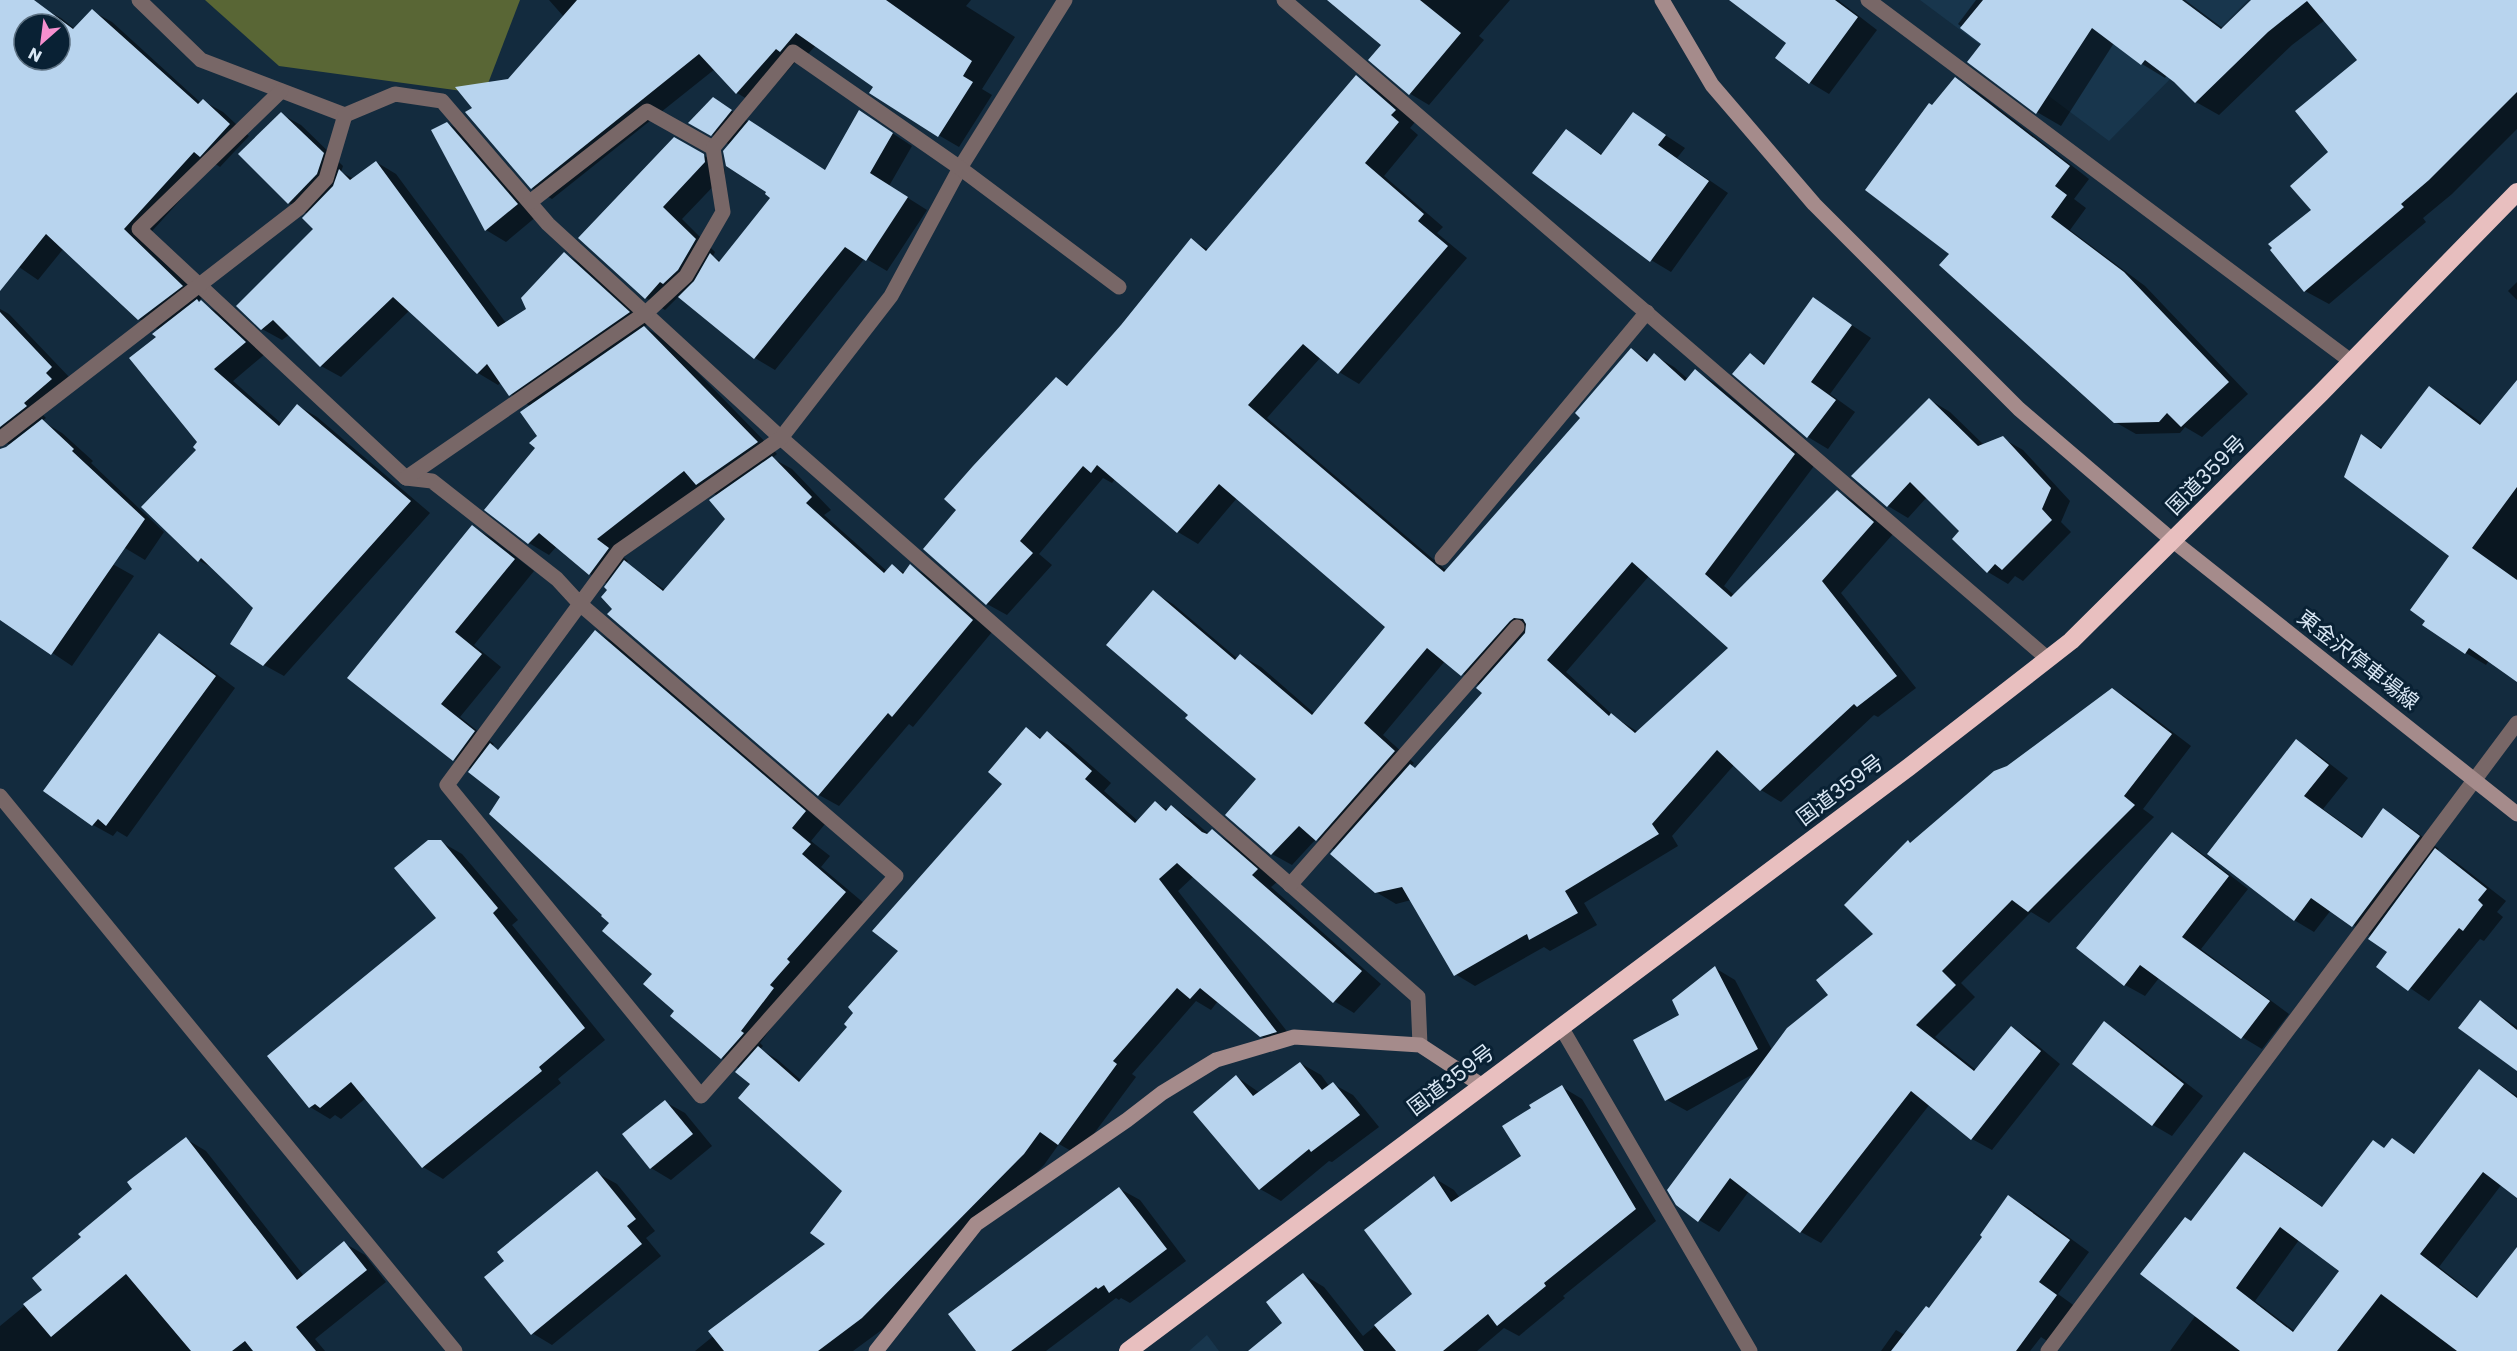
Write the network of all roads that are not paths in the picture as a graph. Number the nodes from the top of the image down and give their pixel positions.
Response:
1 (139, 0) edge
2 (1065, 0) edge
3 (1284, 0) edge
4 (1662, 0) edge
5 (1868, 0) edge
6 (281, 91) junction
7 (345, 115) junction
8 (713, 148) junction
9 (960, 168) junction
10 (2517, 192) edge
11 (530, 202) junction
12 (200, 285) junction
13 (1119, 287) dead end
14 (647, 312) junction
15 (1647, 312) junction
16 (2352, 362) junction
17 (782, 438) junction
18 (0, 439) edge
19 (406, 478) junction
20 (2172, 540) junction
21 (1443, 558) dead end
22 (579, 604) junction
23 (1517, 627) dead end
24 (2048, 659) junction
25 (2517, 723) edge
26 (2474, 779) junction
27 (0, 796) edge
28 (2517, 814) edge
29 (1290, 885) junction
30 (1561, 1027) junction
31 (1420, 1045) junction
32 (1481, 1085) junction
33 (455, 1351) edge
34 (876, 1351) edge
35 (1128, 1351) edge
36 (1750, 1351) edge
37 (2048, 1351) edge

1 - 6 street
2 - 9 street
3 - 15 street
4 - 20 street, 東金沢停車場線
5 - 16 street
6 - 7 street
6 - 12 street
7 - 11 street
7 - 12 street
8 - 9 street
8 - 11 street
8 - 14 street
9 - 13 street
9 - 17 street
10 - 16 highway, 国道359号
11 - 14 street
12 - 18 street
12 - 19 street
14 - 17 street
14 - 19 street
15 - 21 street
15 - 24 street
16 - 20 highway, 国道359号
17 - 22 street
17 - 29 street
19 - 22 street
20 - 24 highway, 国道359号
20 - 26 street, 東金沢停車場線
22 - 22 street
23 - 29 street
24 - 30 highway, 国道359号
25 - 26 street
26 - 28 street, 東金沢停車場線
26 - 37 street
27 - 33 street
29 - 31 street
30 - 32 highway, 国道359号
30 - 36 street
31 - 32 street
31 - 34 street
32 - 35 highway, 国道359号

